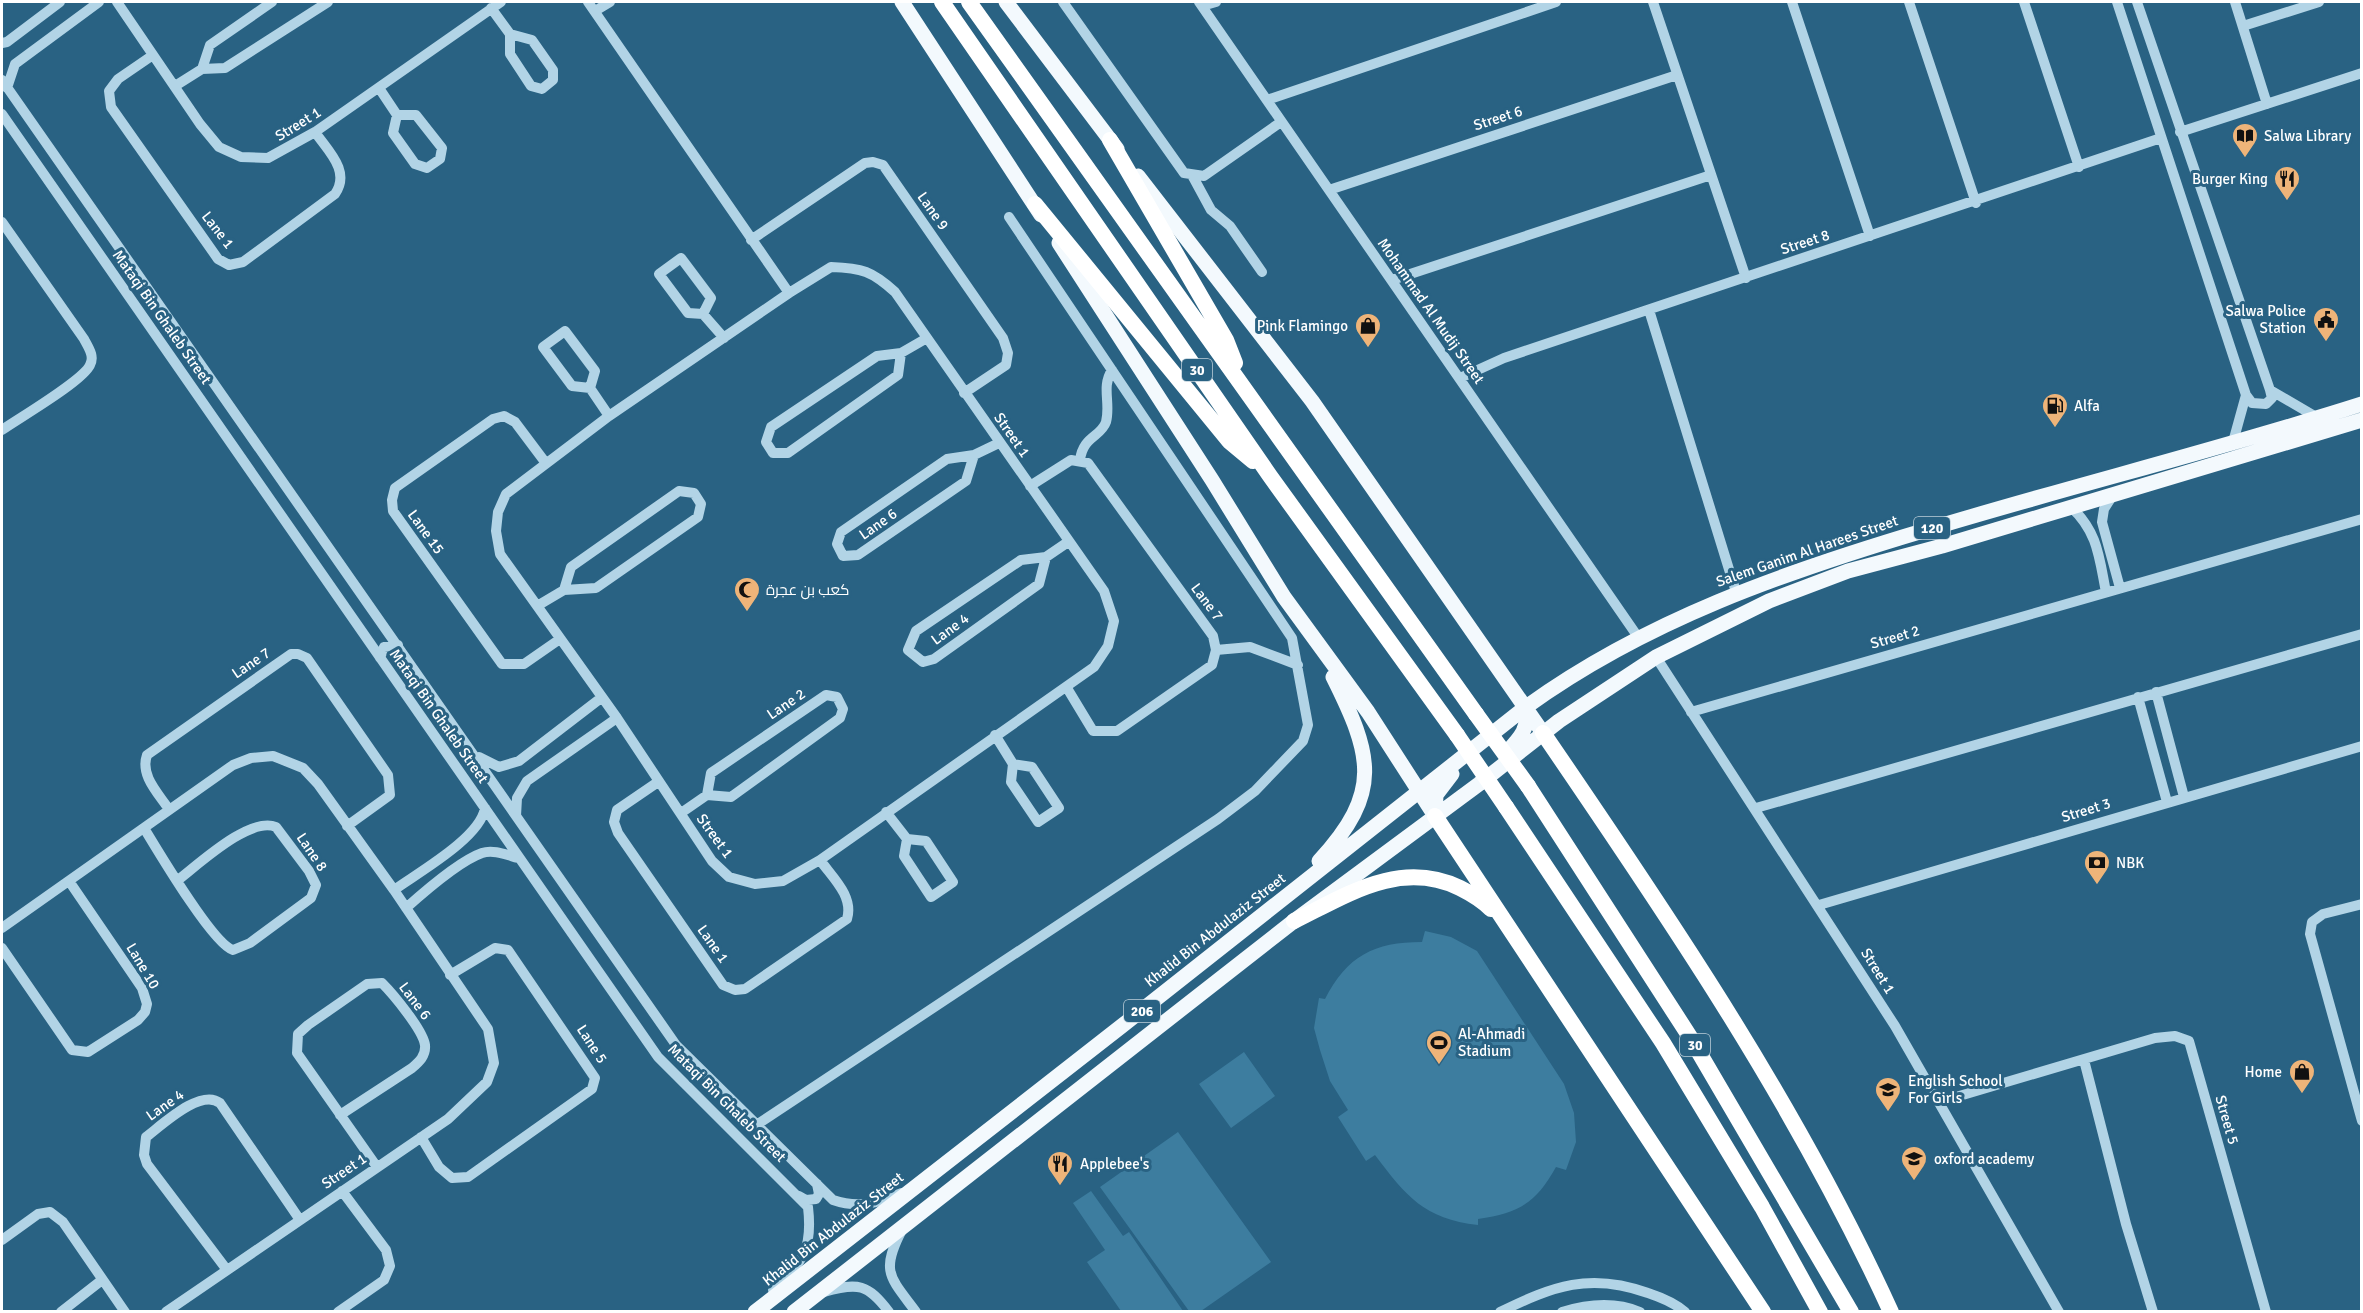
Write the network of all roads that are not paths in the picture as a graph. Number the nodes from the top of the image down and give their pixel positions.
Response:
1 (60, 2) edge
2 (99, 2) edge
3 (117, 2) edge
4 (272, 2) edge
5 (328, 2) edge
6 (501, 2) edge
7 (588, 2) edge
8 (610, 2) edge
9 (902, 2) edge
10 (942, 2) edge
11 (969, 2) edge
12 (1006, 2) edge
13 (1019, 2) edge
14 (1063, 2) edge
15 (1216, 2) edge
16 (1556, 2) edge
17 (1653, 2) edge
18 (1792, 2) edge
19 (1908, 2) edge
20 (2024, 2) edge
21 (2117, 2) edge
22 (2138, 2) edge
23 (2235, 2) edge
24 (2319, 2) edge
25 (1200, 4) edge
26 (491, 8) junction
27 (595, 11) junction
28 (2143, 19) junction
29 (1020, 22) junction
30 (2124, 23) junction
31 (2243, 26) junction
32 (510, 34) junction
33 (2, 43) edge
34 (153, 55) junction
35 (202, 69) junction
36 (2361, 73) edge
37 (1677, 75) junction
38 (4, 84) edge
39 (175, 86) junction
40 (379, 88) junction
41 (1267, 100) junction
42 (2267, 104) junction
43 (2, 114) edge
44 (397, 115) junction
45 (1281, 122) junction
46 (315, 132) junction
47 (2180, 132) junction
48 (2161, 138) junction
49 (1110, 140) junction
50 (2079, 167) junction
51 (1192, 175) junction
52 (1711, 175) junction
53 (1329, 190) junction
54 (1976, 203) junction
55 (1035, 204) junction
56 (96, 217) junction
57 (1009, 217) dead end
58 (2, 222) edge
59 (79, 225) junction
60 (1870, 236) junction
61 (112, 239) junction
62 (752, 240) junction
63 (98, 251) junction
64 (1262, 272) dead end
65 (1746, 278) junction
66 (1392, 280) junction
67 (789, 293) junction
68 (1649, 310) junction
69 (703, 314) junction
70 (724, 338) junction
71 (927, 338) junction
72 (901, 353) junction
73 (1112, 370) junction
74 (1460, 378) junction
75 (1243, 384) junction
76 (590, 388) junction
77 (2270, 390) junction
78 (964, 393) junction
79 (2246, 395) junction
80 (2361, 404) edge
81 (609, 416) junction
82 (2318, 418) junction
83 (2361, 420) edge
84 (2, 430) edge
85 (2233, 442) junction
86 (999, 443) junction
87 (974, 455) junction
88 (1080, 460) junction
89 (545, 462) junction
90 (1270, 476) junction
91 (1030, 486) junction
92 (2113, 495) junction
93 (2071, 507) junction
94 (2361, 519) edge
95 (1937, 526) junction
96 (1068, 542) junction
97 (1942, 546) junction
98 (1046, 557) junction
99 (2120, 588) junction
100 (564, 590) junction
101 (1736, 592) junction
102 (2106, 592) junction
103 (537, 606) junction
104 (379, 618) junction
105 (363, 633) junction
106 (2361, 634) edge
107 (1638, 637) junction
108 (560, 639) junction
109 (398, 645) junction
110 (1317, 645) junction
111 (1216, 650) junction
112 (1656, 657) junction
113 (380, 658) junction
114 (1298, 665) junction
115 (1067, 688) junction
116 (2156, 692) junction
117 (601, 698) junction
118 (2138, 698) junction
119 (1526, 707) junction
120 (1691, 712) junction
121 (617, 718) junction
122 (1499, 729) junction
123 (1543, 733) junction
124 (996, 735) junction
125 (2361, 746) edge
126 (474, 753) junction
127 (1013, 764) junction
128 (658, 782) junction
129 (1479, 784) junction
130 (1420, 791) junction
131 (707, 795) junction
132 (2184, 797) junction
133 (2167, 802) junction
134 (168, 808) junction
135 (485, 808) junction
136 (1755, 808) junction
137 (886, 812) junction
138 (681, 813) junction
139 (516, 816) junction
140 (1435, 816) junction
141 (347, 826) junction
142 (144, 828) junction
143 (907, 839) junction
144 (518, 858) junction
145 (820, 860) junction
146 (178, 880) junction
147 (69, 881) junction
148 (394, 890) junction
149 (1283, 899) junction
150 (2361, 904) edge
151 (1819, 905) junction
152 (406, 908) junction
153 (1294, 921) junction
154 (595, 927) junction
155 (2, 928) edge
156 (1514, 932) junction
157 (577, 939) junction
158 (2, 948) edge
159 (619, 962) junction
160 (601, 974) junction
161 (450, 975) junction
162 (1123, 1026) junction
163 (1141, 1043) junction
164 (2084, 1060) junction
165 (1939, 1102) junction
166 (340, 1115) junction
167 (2361, 1122) edge
168 (758, 1124) junction
169 (421, 1137) junction
170 (377, 1167) junction
171 (817, 1183) junction
172 (917, 1186) junction
173 (342, 1191) junction
174 (799, 1196) junction
175 (300, 1220) junction
176 (905, 1223) junction
177 (2, 1240) edge
178 (227, 1270) junction
179 (102, 1280) junction
180 (813, 1295) junction
181 (914, 1309) edge
182 (61, 1311) edge
183 (125, 1311) edge
184 (166, 1311) edge
185 (338, 1311) edge
186 (753, 1311) edge
187 (794, 1311) edge
188 (889, 1311) edge
189 (894, 1311) edge
190 (1500, 1311) edge
191 (1562, 1311) edge
192 (1640, 1311) edge
193 (1685, 1311) edge
194 (1763, 1311) edge
195 (1820, 1311) edge
196 (1851, 1311) edge
197 (1891, 1311) edge
198 (2059, 1311) edge
199 (2153, 1311) edge
200 (2266, 1311) edge

1 - 33 street
2 - 38 street
3 - 34 street, Street 1
4 - 35 street
5 - 35 street
6 - 26 street, Street 1
7 - 27 street
8 - 27 street
9 - 55 main road
10 - 90 highway, 30
11 - 75 highway, 30
12 - 29 main road
13 - 29 street
14 - 51 street
15 - 25 street
16 - 41 street
17 - 37 street
18 - 60 street
19 - 54 street
20 - 50 street
21 - 30 street
22 - 28 street
23 - 31 street
24 - 31 street
25 - 41 street, Mohammad Al Mudij Street
26 - 32 street
26 - 40 street, Street 1
27 - 62 street
28 - 30 street
28 - 47 street
29 - 49 main road
30 - 48 street
31 - 42 street
32 - 32 street
34 - 39 street, Street 1
34 - 46 street, Lane 1
35 - 39 street
36 - 42 street
37 - 52 street
37 - 53 street, Street 6
38 - 56 street, Mataqi Bin Ghaleb Street
39 - 46 street, Street 1
40 - 44 street
40 - 46 street, Street 1
41 - 45 street, Mohammad Al Mudij Street
42 - 47 street
43 - 59 street, Mataqi Bin Ghaleb Street
44 - 44 street
45 - 51 street
45 - 53 street, Mohammad Al Mudij Street
47 - 77 street
48 - 50 street, Street 8
48 - 79 street
49 - 75 highway
49 - 119 main road
50 - 54 street, Street 8
51 - 64 street
52 - 65 street
52 - 66 street
53 - 66 street, Mohammad Al Mudij Street
54 - 60 street, Street 8
55 - 90 highway
55 - 110 main road
56 - 59 street
56 - 61 street, Mataqi Bin Ghaleb Street
57 - 73 street
58 - 84 street
59 - 63 street, Mataqi Bin Ghaleb Street
60 - 65 street, Street 8
61 - 63 street
61 - 104 street, Mataqi Bin Ghaleb Street
62 - 67 street
62 - 78 street, Lane 9
63 - 105 street, Mataqi Bin Ghaleb Street
65 - 68 street, Street 8
66 - 74 street, Mohammad Al Mudij Street
67 - 70 street, Street 1
67 - 71 street, Street 1
68 - 74 street, Street 8
68 - 101 street
69 - 69 street
69 - 70 street
70 - 81 street, Street 1
71 - 72 street
71 - 78 street, Street 1
72 - 72 street
73 - 88 street
73 - 114 street
74 - 107 street, Mohammad Al Mudij Street
75 - 196 highway, 30, bridge
76 - 76 street
76 - 81 street
77 - 79 street
77 - 82 street
78 - 86 street, Street 1
79 - 85 street
80 - 82 main road, Salem Ganim Al Harees Street / 120
81 - 89 street, Street 1
82 - 85 main road, Salem Ganim Al Harees Street / 120
83 - 92 main road, 120
85 - 95 main road, Salem Ganim Al Harees Street / 120
86 - 87 street, Lane 6
86 - 91 street, Street 1
87 - 87 street, Lane 6
88 - 91 street
88 - 111 street, Lane 7
89 - 103 street, Street 1
89 - 108 street, Lane 15
90 - 195 highway, 30, bridge
91 - 96 street, Street 1
92 - 93 main road, 120
92 - 99 street
93 - 97 main road, 120
93 - 102 street
94 - 99 street, Street 2
95 - 97 main road
95 - 101 main road, Salem Ganim Al Harees Street / 120
96 - 98 street, Lane 4
96 - 115 street, Street 1
97 - 112 main road, 120
98 - 98 street, Lane 4
99 - 102 street, Street 2
100 - 100 street
100 - 103 street
101 - 107 main road, Salem Ganim Al Harees Street / 120
102 - 120 street, Street 2
103 - 108 street, Street 1
104 - 105 street
104 - 109 street, Mataqi Bin Ghaleb Street
105 - 113 street, Mataqi Bin Ghaleb Street
106 - 116 street
107 - 119 main road, Salem Ganim Al Harees Street / 120
108 - 117 street, Street 1
109 - 113 street
109 - 126 street, Mataqi Bin Ghaleb Street
110 - 130 main road
110 - 149 main road
111 - 114 street
111 - 115 street
112 - 120 street, Street 1
112 - 123 main road, 120
113 - 135 street, Mataqi Bin Ghaleb Street
114 - 168 street
115 - 124 street, Street 1
116 - 118 street
116 - 132 street
117 - 121 street, Street 1
117 - 126 street
118 - 133 street
118 - 136 street
119 - 122 main road, Khalid Bin Abdulaziz Street / 206
119 - 123 main road
119 - 129 main road
120 - 136 street, Street 1
121 - 128 street, Street 1
121 - 139 street
122 - 130 main road, Khalid Bin Abdulaziz Street / 206
122 - 140 main road
123 - 129 main road, 206
123 - 197 highway
124 - 127 street
124 - 137 street, Street 1
125 - 132 street, Street 3
126 - 139 street, Mataqi Bin Ghaleb Street
127 - 127 street
128 - 138 street, Street 1
128 - 145 street, Lane 1
129 - 140 main road, 206
130 - 140 main road
130 - 149 main road, Khalid Bin Abdulaziz Street / 206
131 - 131 street, Lane 2
131 - 138 street
132 - 133 street, Street 3
133 - 151 street, Street 3
134 - 141 street, Street 1
134 - 141 street, Lane 7
134 - 142 street, Street 1
135 - 144 street, Mataqi Bin Ghaleb Street
135 - 148 street
136 - 151 street, Street 1
137 - 143 street
137 - 145 street, Street 1
138 - 145 street, Street 1
139 - 154 street, Mataqi Bin Ghaleb Street
140 - 153 main road, 206
140 - 156 highway
141 - 148 street, Street 1
142 - 146 street, Lane 8
142 - 147 street, Street 1
143 - 143 street
144 - 152 street
144 - 157 street, Mataqi Bin Ghaleb Street
146 - 146 street, Lane 8
147 - 155 street, Street 1
147 - 158 street, Lane 10
148 - 152 street, Street 1
149 - 162 main road, Khalid Bin Abdulaziz Street / 206
150 - 167 street
151 - 165 street, Street 1
152 - 161 street, Street 1
153 - 156 highway
153 - 163 main road, 206
154 - 157 street
154 - 159 street, Mataqi Bin Ghaleb Street
156 - 194 highway
157 - 160 street, Mataqi Bin Ghaleb Street
159 - 160 street
159 - 168 street, Mataqi Bin Ghaleb Street
160 - 174 street, Mataqi Bin Ghaleb Street
161 - 169 street, Street 1
161 - 169 street, Lane 5
162 - 163 main road
162 - 172 main road, Khalid Bin Abdulaziz Street / 206
163 - 176 main road, 206
164 - 165 street, Street 5
164 - 199 street
164 - 200 street, Street 5
165 - 198 street, Street 1
166 - 166 street, Lane 6
166 - 170 street, Lane 6
168 - 171 street, Mataqi Bin Ghaleb Street
169 - 170 street, Street 1
170 - 173 street, Street 1
171 - 172 street, Mataqi Bin Ghaleb Street
171 - 174 street
172 - 186 main road, Khalid Bin Abdulaziz Street / 206
173 - 175 street, Street 1
173 - 185 street
174 - 186 street, Mataqi Bin Ghaleb Street
175 - 178 street, Street 1
175 - 178 street, Lane 4
176 - 180 main road, 206
176 - 181 street
177 - 179 street
178 - 184 street, Street 1
179 - 182 street
179 - 183 street
180 - 187 main road, 206
180 - 188 street
181 - 189 street
190 - 193 street
191 - 192 street

